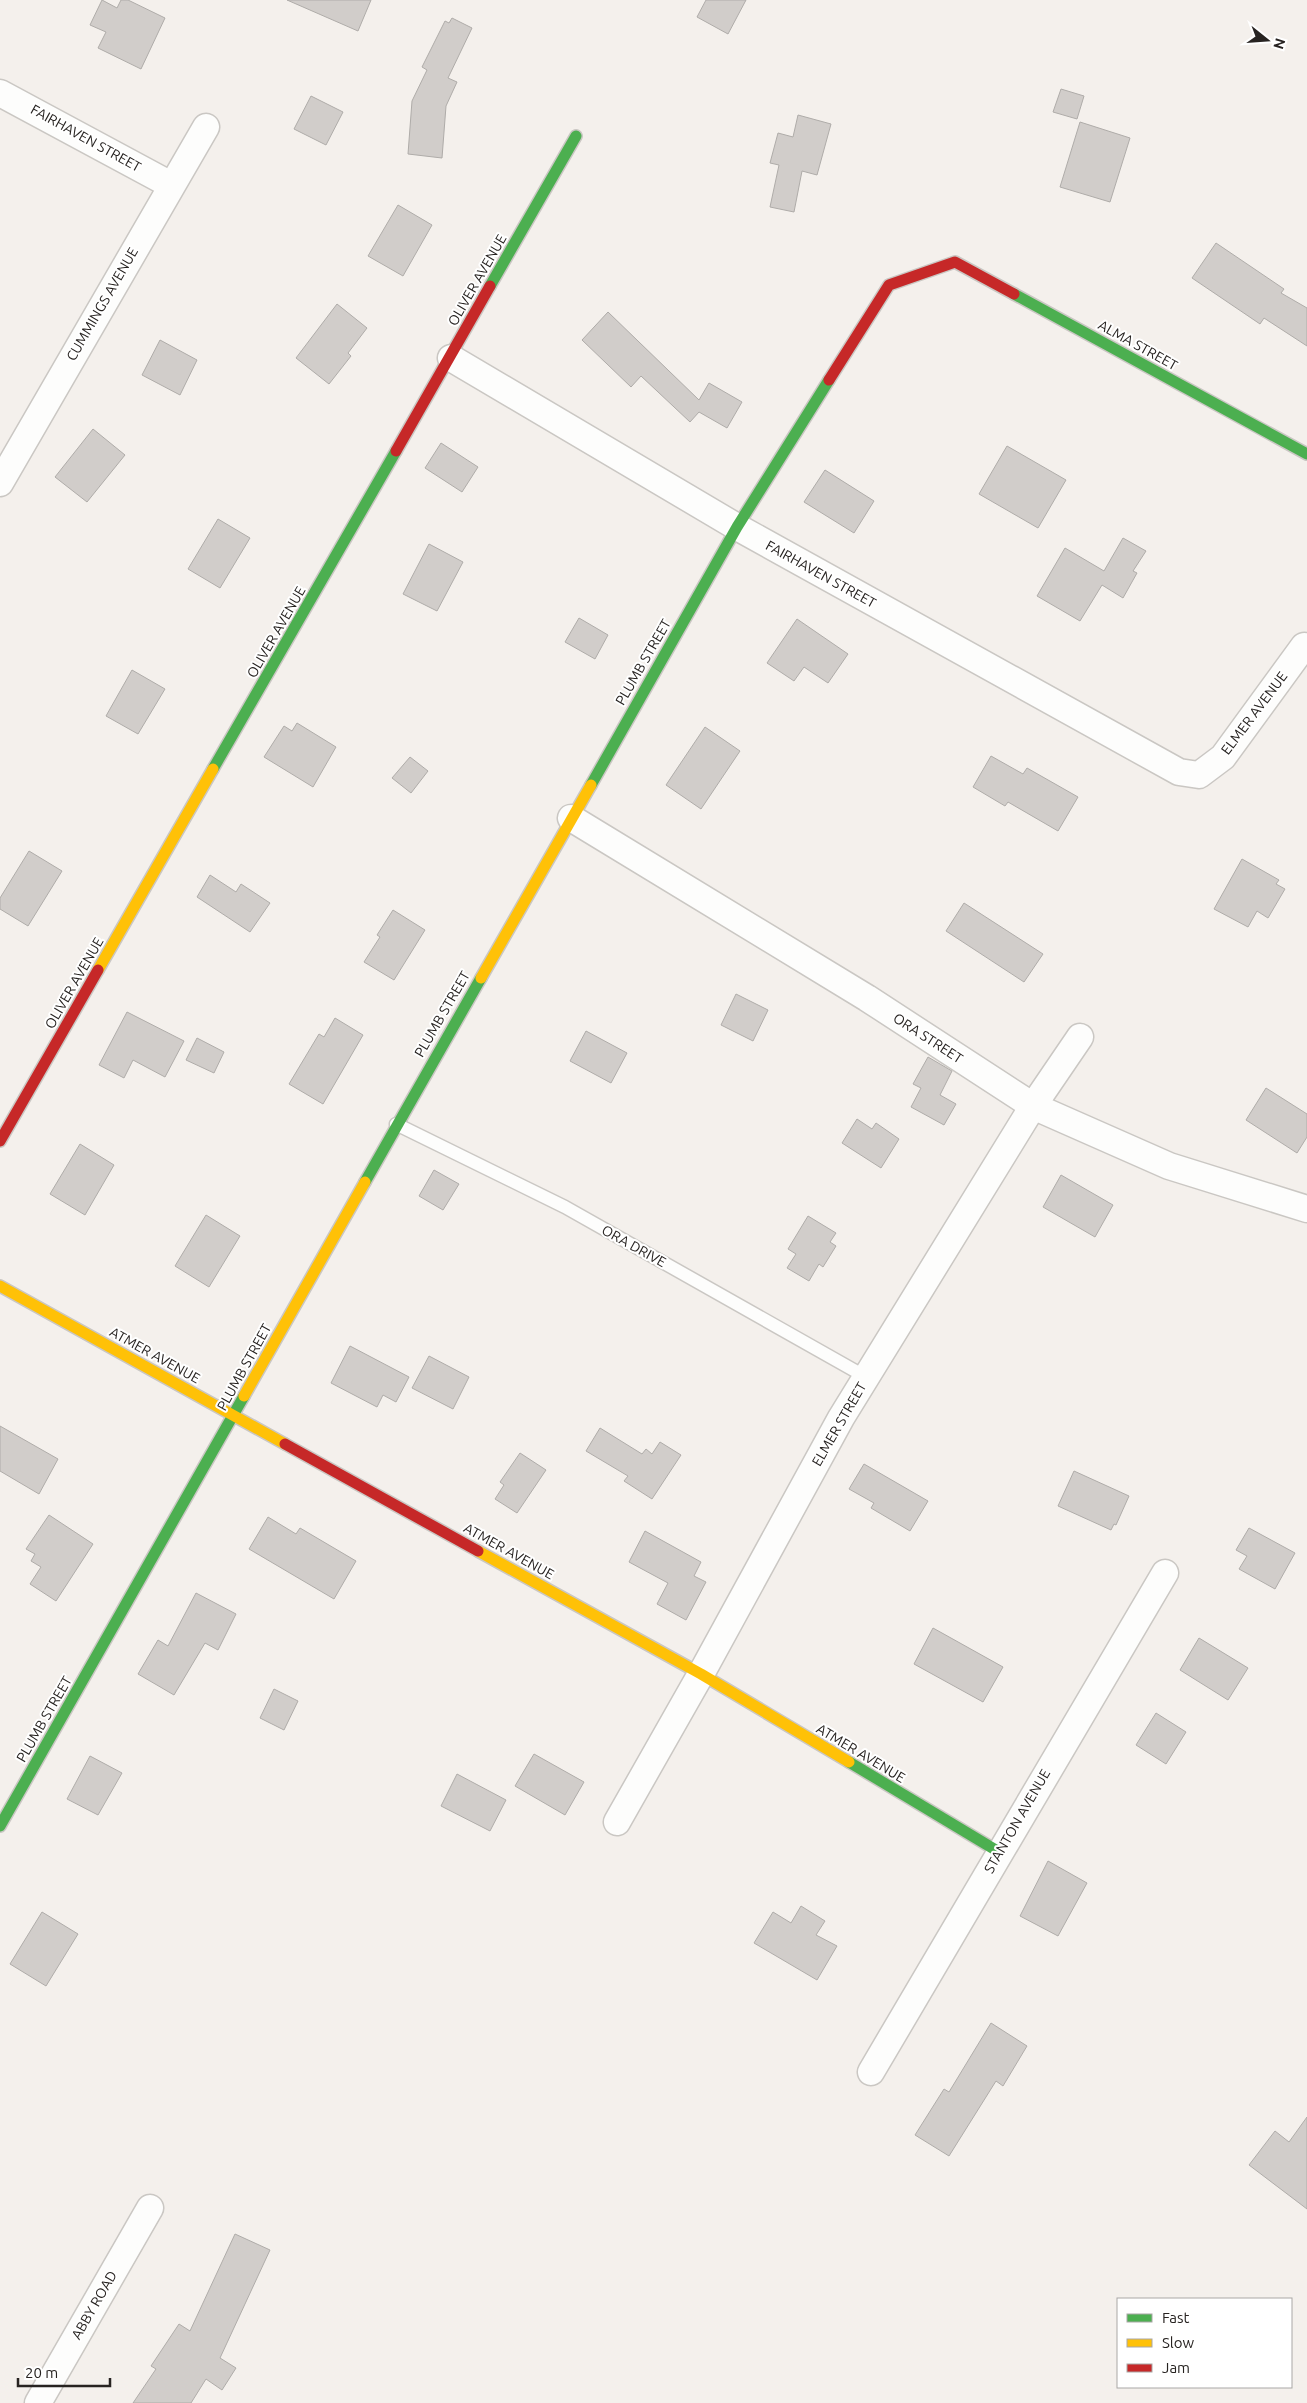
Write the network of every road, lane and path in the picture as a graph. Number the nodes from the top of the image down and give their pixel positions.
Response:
1 (0, 93) edge
2 (206, 127) dead end
3 (576, 136) dead end
4 (171, 185) junction
5 (955, 262) joint
6 (451, 358) junction
7 (1307, 454) edge
8 (0, 482) edge
9 (737, 527) junction
10 (1304, 646) dead end
11 (1199, 776) joint
12 (571, 818) junction
13 (1080, 1036) dead end
14 (1034, 1106) junction
15 (396, 1124) junction
16 (0, 1141) edge
17 (1307, 1208) edge
18 (0, 1286) edge
19 (866, 1377) junction
20 (234, 1417) junction
21 (1166, 1572) dead end
22 (701, 1674) junction
23 (616, 1822) dead end
24 (0, 1826) edge
25 (999, 1852) junction
26 (871, 2072) dead end
27 (150, 2208) dead end
28 (38, 2403) edge

1 - 4 street, FAIRHAVEN STREET
2 - 4 street, CUMMINGS AVENUE
3 - 6 street, OLIVER AVENUE
4 - 8 street, CUMMINGS AVENUE
5 - 7 street, ALMA STREET
5 - 9 street, PLUMB STREET
6 - 9 street, FAIRHAVEN STREET
6 - 16 street, OLIVER AVENUE
9 - 11 street, FAIRHAVEN STREET
9 - 12 street, PLUMB STREET
10 - 11 street, ELMER AVENUE
12 - 14 street, ORA STREET
12 - 15 street, PLUMB STREET
13 - 14 street, ELMER STREET
14 - 17 street, ORA STREET
14 - 19 street, ELMER STREET
15 - 19 lane, ORA DRIVE
15 - 20 street, PLUMB STREET
18 - 20 street, ATMER AVENUE
19 - 22 street, ELMER STREET
20 - 22 street, ATMER AVENUE
20 - 24 street, PLUMB STREET
21 - 25 street, STANTON AVENUE
22 - 23 street, ELMER STREET
22 - 25 street, ATMER AVENUE
25 - 26 street, STANTON AVENUE
27 - 28 street, ABBY ROAD

